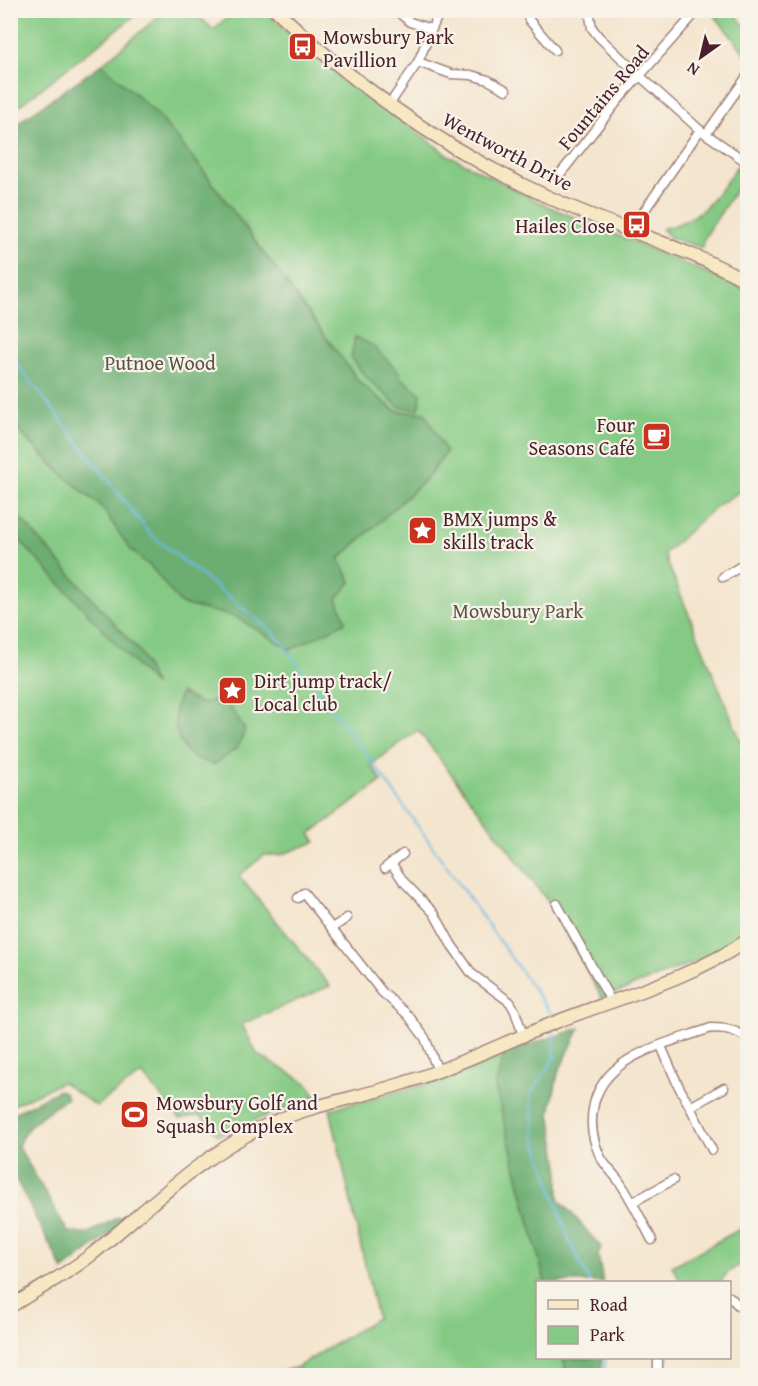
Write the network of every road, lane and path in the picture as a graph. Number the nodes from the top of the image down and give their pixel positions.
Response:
1 (276, 10) edge
2 (396, 10) edge
3 (440, 10) edge
4 (526, 10) edge
5 (589, 10) edge
6 (698, 10) edge
7 (431, 29) junction
8 (555, 50) dead end
9 (418, 62) junction
10 (747, 75) edge
11 (640, 76) junction
12 (506, 90) dead end
13 (389, 105) junction
14 (703, 132) junction
15 (747, 163) edge
16 (557, 178) dead end
17 (642, 214) dead end
18 (747, 282) edge
19 (745, 563) edge
20 (747, 576) edge
21 (723, 577) dead end
22 (403, 854) dead end
23 (298, 897) dead end
24 (557, 904) dead end
25 (347, 918) dead end
26 (332, 928) junction
27 (747, 940) edge
28 (611, 1001) junction
29 (523, 1035) junction
30 (747, 1039) edge
31 (661, 1046) junction
32 (438, 1071) junction
33 (724, 1088) dead end
34 (690, 1107) junction
35 (712, 1150) dead end
36 (672, 1180) dead end
37 (633, 1202) junction
38 (652, 1240) dead end
39 (731, 1298) edge
40 (10, 1307) edge
41 (747, 1317) edge
42 (658, 1359) edge
43 (658, 1376) edge

1 - 13 main road, Wentworth Drive
2 - 7 street
3 - 7 street
4 - 8 street
5 - 11 street
6 - 11 street, Fountains Road
7 - 9 street
9 - 12 street
9 - 13 street
10 - 14 street
11 - 14 street
11 - 16 street, Fountains Road
13 - 18 main road, Wentworth Drive
14 - 15 street
14 - 17 street
19 - 20 street
19 - 21 street
22 - 29 street
23 - 26 street
24 - 28 street
25 - 26 street
26 - 32 street
27 - 28 main road
28 - 29 main road
29 - 32 main road
30 - 31 street
31 - 34 street
31 - 37 street
32 - 40 main road
33 - 34 street
34 - 35 street
36 - 37 street
37 - 38 street
39 - 41 street
42 - 43 street

